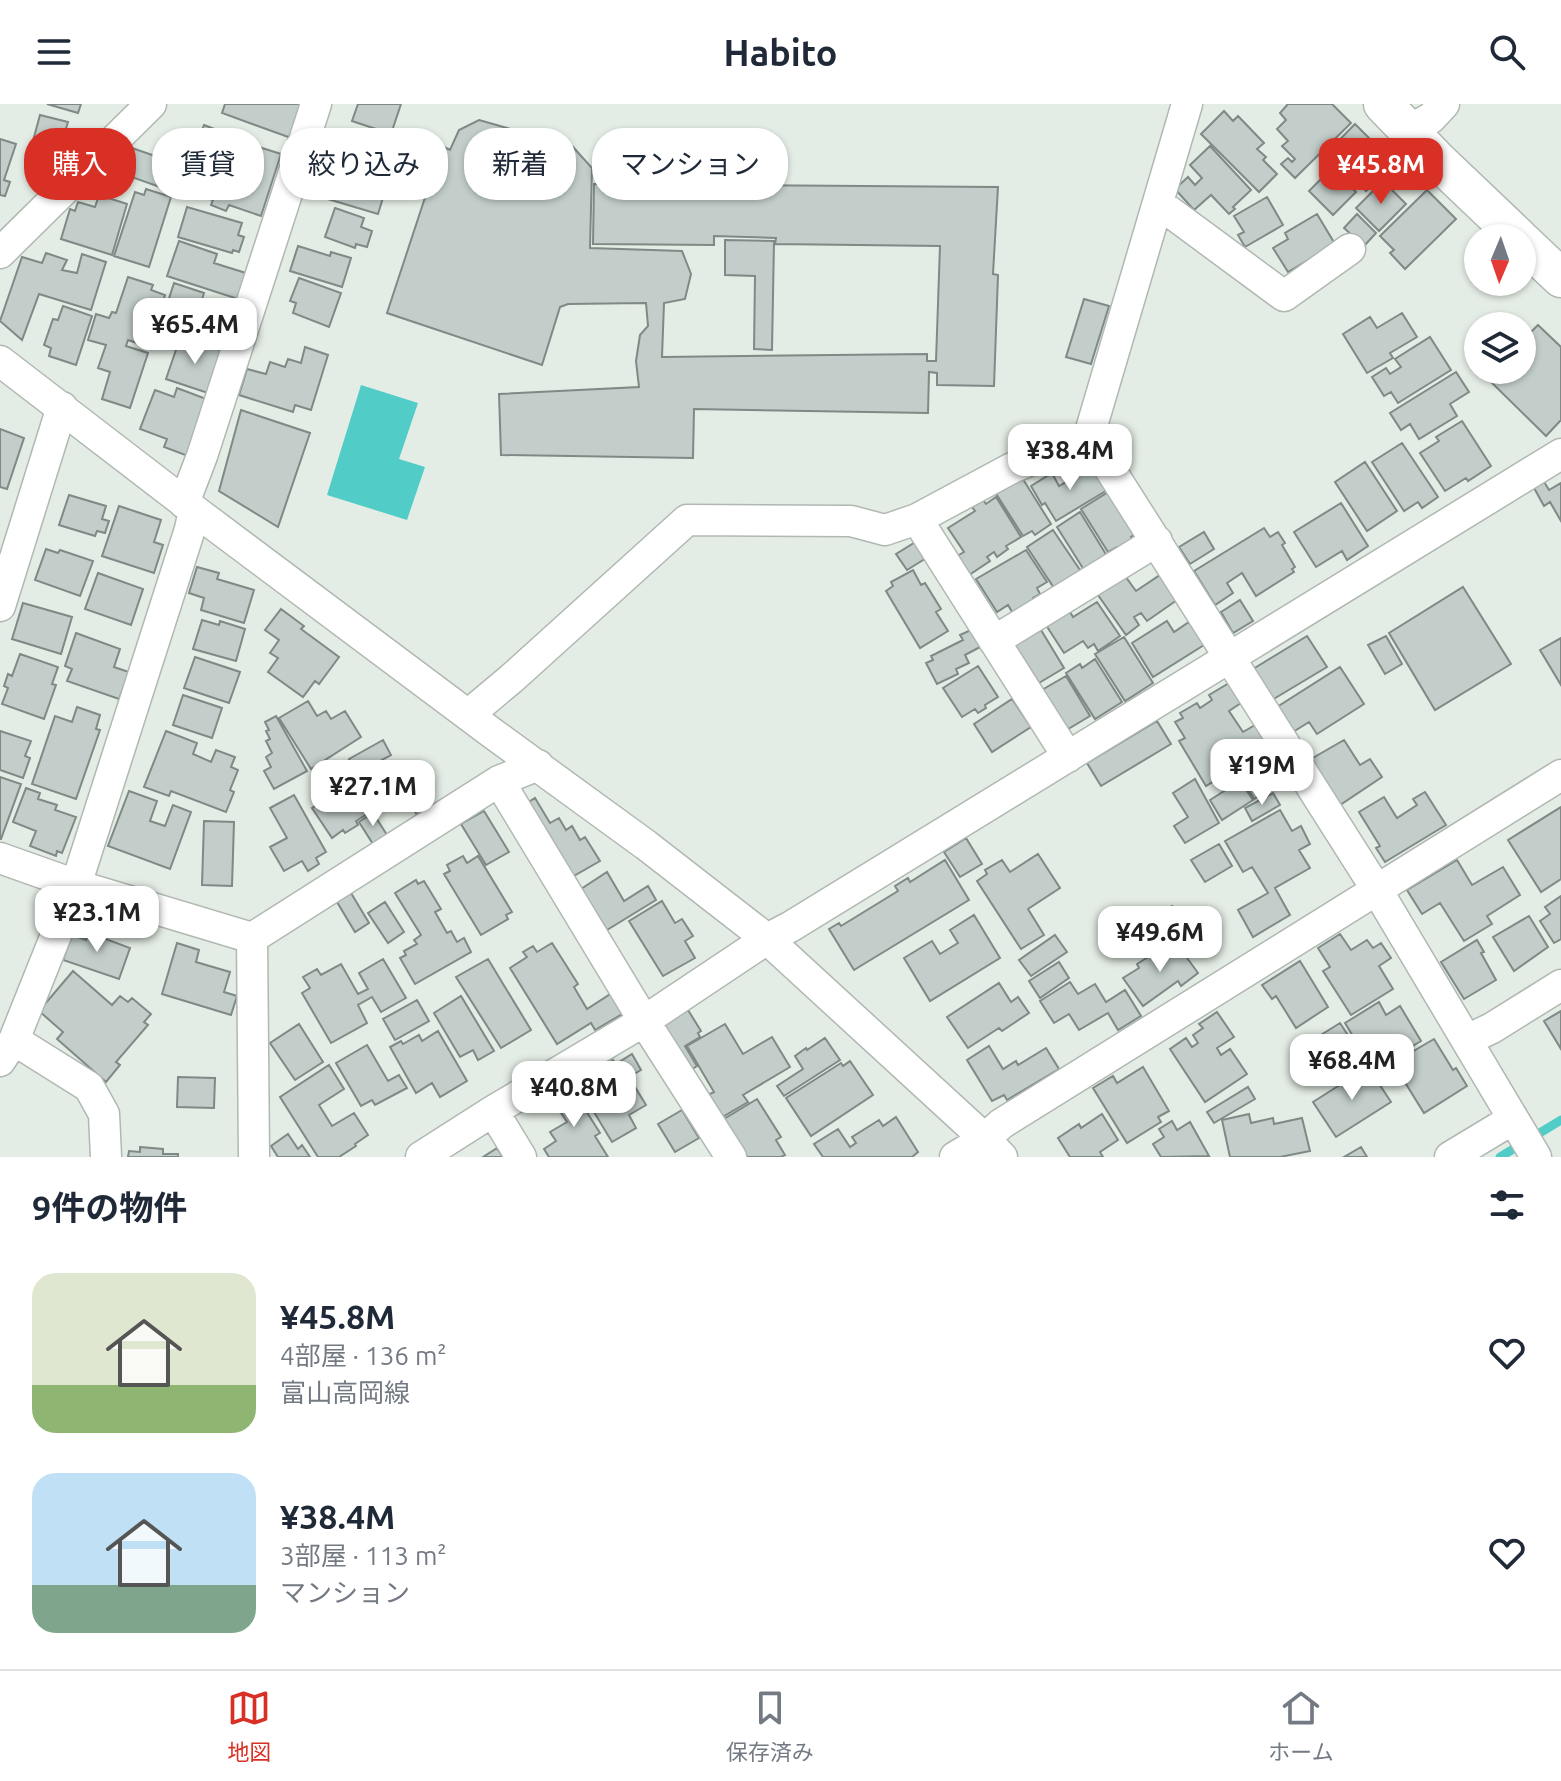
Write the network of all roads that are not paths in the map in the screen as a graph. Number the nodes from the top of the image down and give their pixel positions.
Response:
1 (151, 104) edge
2 (316, 104) edge
3 (1187, 104) edge
4 (1444, 104) edge
5 (1396, 117) edge
6 (1158, 203) junction
7 (1504, 224) edge
8 (1350, 249) dead end
9 (0, 253) edge
10 (1536, 254) edge
11 (1561, 278) edge
12 (0, 361) edge
13 (62, 407) junction
14 (1089, 436) junction
15 (1561, 454) edge
16 (189, 506) junction
17 (917, 519) junction
18 (1157, 541) junction
19 (0, 606) edge
20 (994, 641) junction
21 (1231, 658) junction
22 (468, 715) junction
23 (1068, 757) junction
24 (538, 765) junction
25 (1561, 775) edge
26 (499, 781) junction
27 (0, 858) edge
28 (76, 885) junction
29 (1377, 890) junction
30 (252, 938) junction
31 (767, 939) junction
32 (1561, 985) edge
33 (644, 1021) junction
34 (1467, 1040) junction
35 (7, 1051) edge
36 (493, 1111) junction
37 (1517, 1125) junction
38 (994, 1148) edge
39 (106, 1157) edge
40 (254, 1157) edge
41 (421, 1157) edge
42 (521, 1157) edge
43 (731, 1157) edge
44 (955, 1157) edge
45 (1450, 1157) edge
46 (1536, 1157) edge

1 - 9 street
2 - 16 street
3 - 6 street
4 - 5 street
5 - 7 main road
6 - 8 street
6 - 14 street
10 - 11 main road
12 - 13 street
13 - 16 street
13 - 19 street
14 - 17 street
14 - 18 street
15 - 21 street
16 - 22 street
16 - 28 street
17 - 20 street
17 - 22 street
18 - 20 street
18 - 21 street
20 - 23 street
21 - 23 street
21 - 29 street
22 - 24 street
23 - 31 street
24 - 26 street
24 - 31 street
25 - 29 street
26 - 30 street
26 - 33 street
27 - 28 street
28 - 30 street
28 - 35 street
29 - 34 street
29 - 38 street
30 - 40 street
31 - 33 street
31 - 38 street
32 - 34 street
33 - 36 street
33 - 43 street
34 - 37 street
35 - 39 street
36 - 41 street
36 - 42 street
37 - 45 street
37 - 46 street
38 - 44 street

